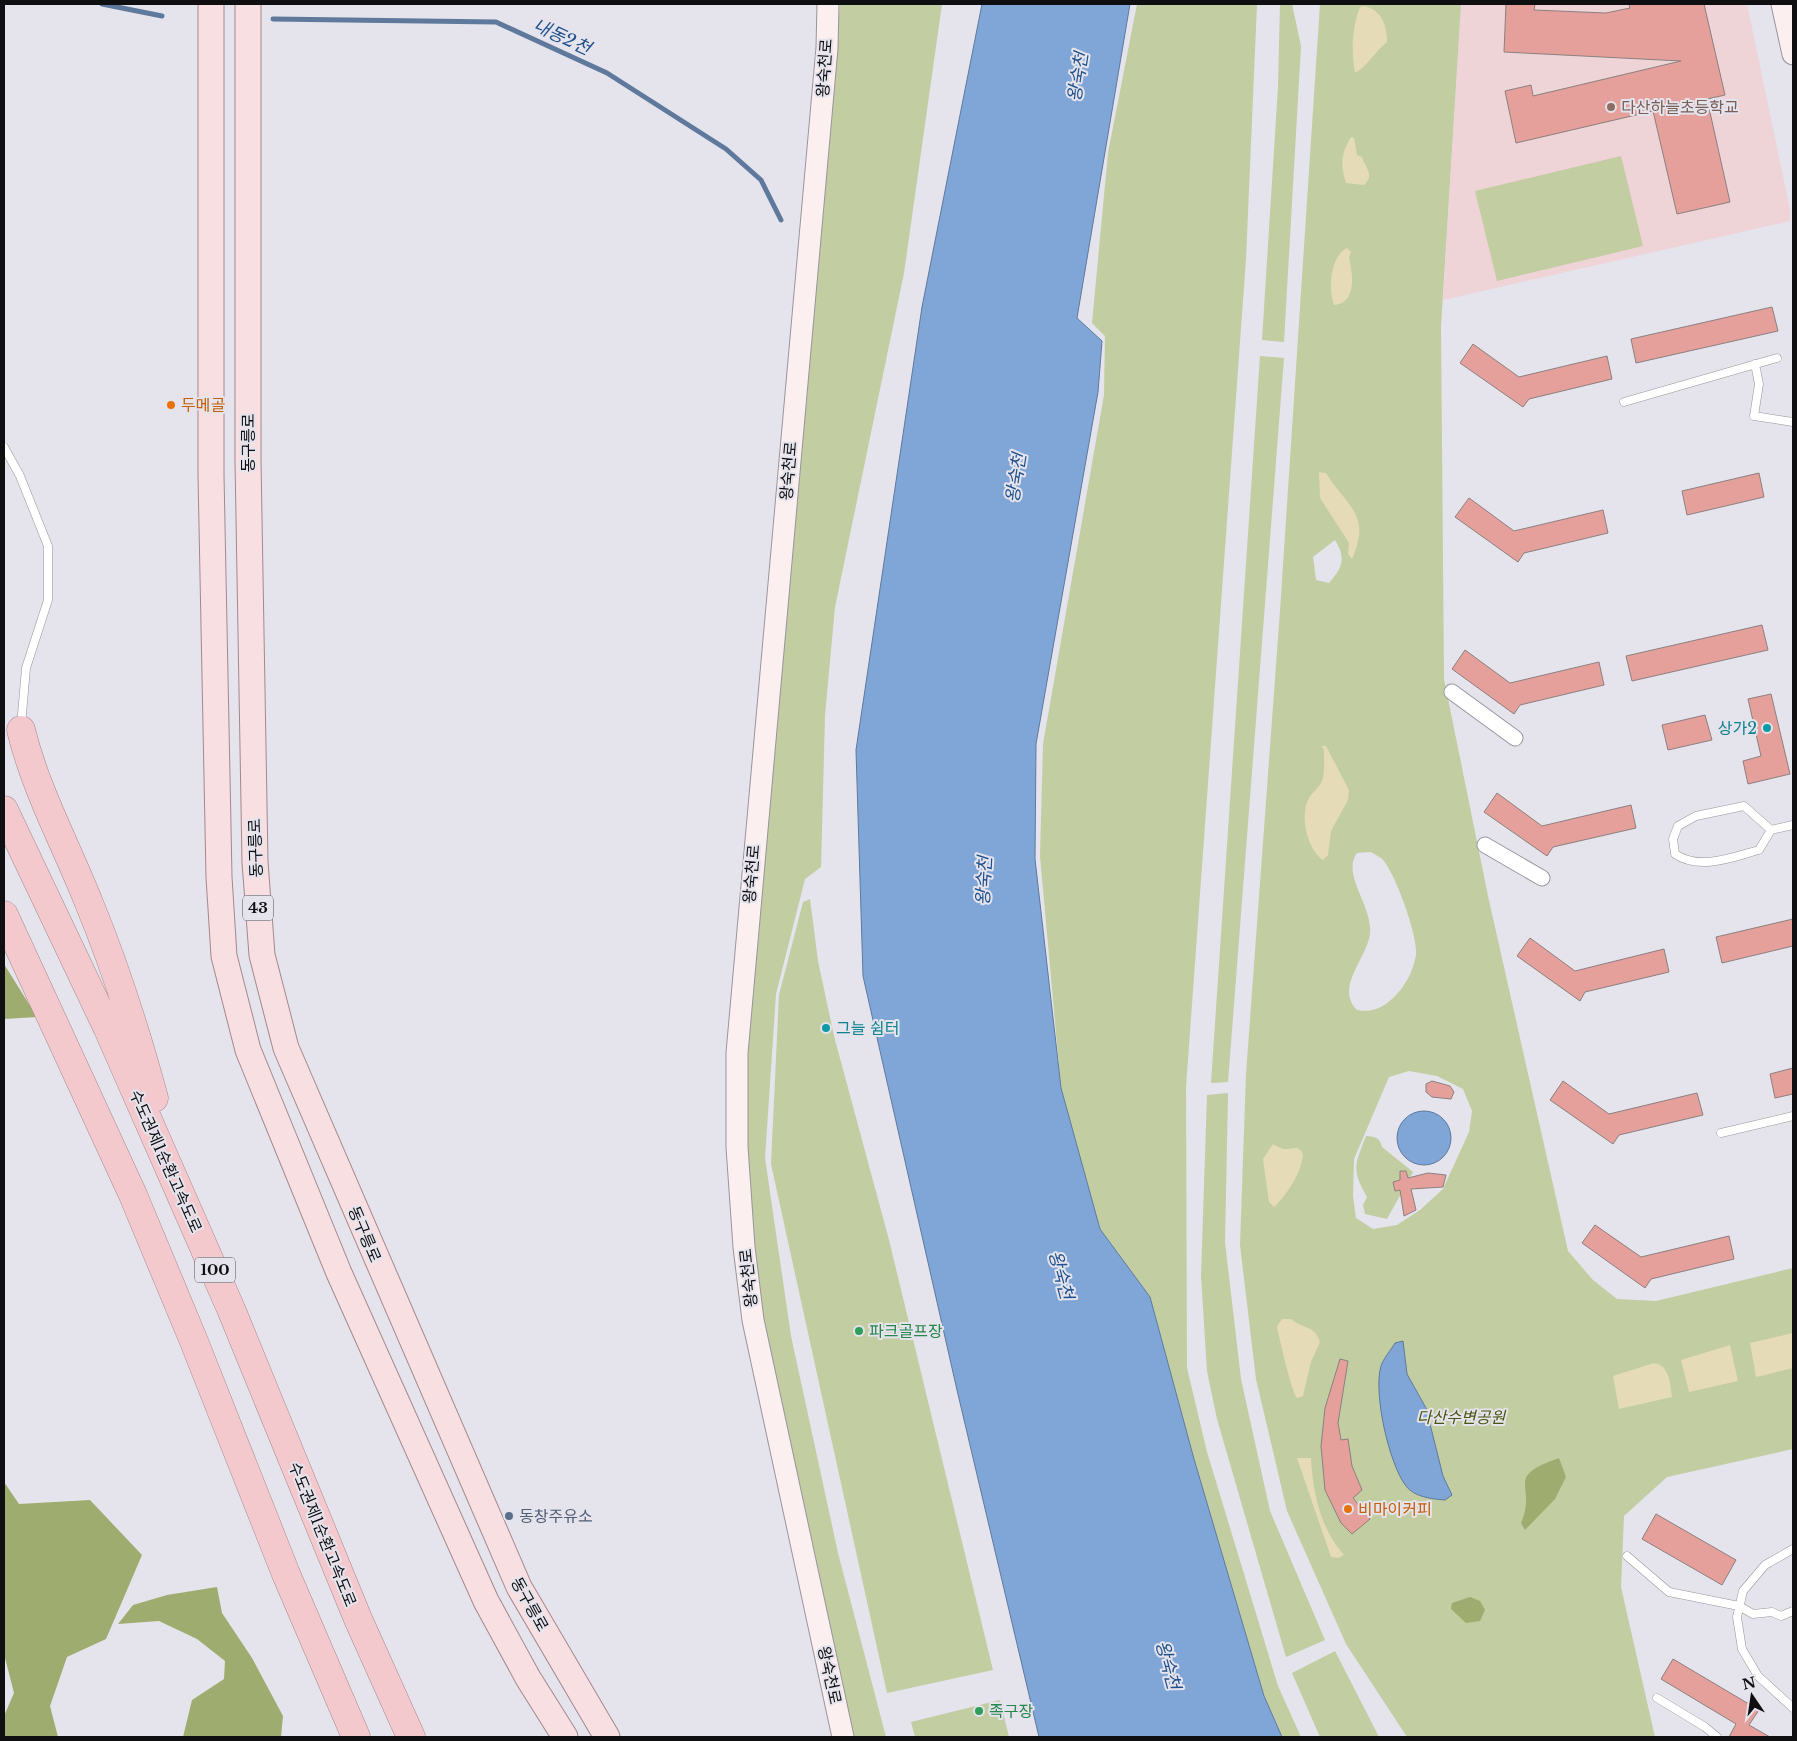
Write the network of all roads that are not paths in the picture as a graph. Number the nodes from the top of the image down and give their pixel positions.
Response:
1 (211, 4) edge
2 (248, 4) edge
3 (828, 4) edge
4 (1782, 4) edge
5 (1793, 54) edge
6 (1777, 358) dead end
7 (1755, 364) junction
8 (1624, 402) dead end
9 (1793, 422) edge
10 (4, 447) edge
11 (1452, 692) dead end
12 (20, 730) joint
13 (1515, 738) dead end
14 (4, 810) edge
15 (1793, 825) edge
16 (1771, 830) junction
17 (1485, 845) dead end
18 (1542, 878) dead end
19 (4, 915) edge
20 (1793, 1116) edge
21 (1721, 1133) dead end
22 (179, 1189) junction
23 (1793, 1549) edge
24 (1627, 1556) dead end
25 (1739, 1606) junction
26 (1793, 1611) edge
27 (1657, 1698) dead end
28 (1793, 1708) edge
29 (356, 1737) edge
30 (411, 1737) edge
31 (565, 1737) edge
32 (607, 1737) edge
33 (843, 1737) edge
34 (1717, 1737) edge

1 - 31 main road, 43
2 - 32 main road, 동구릉로 / 43
3 - 33 street, 왕숙천로
4 - 5 street
6 - 7 lane
7 - 8 lane
7 - 9 lane
10 - 12 lane
11 - 13 street
12 - 22 highway
14 - 22 highway, 수도권제1순환고속도로 / 100
15 - 16 lane
16 - 16 lane
17 - 18 street
19 - 29 highway, 100
20 - 21 lane
22 - 30 highway, 수도권제1순환고속도로 / 100
23 - 25 lane
24 - 25 lane
25 - 26 lane
25 - 28 lane
27 - 34 lane

